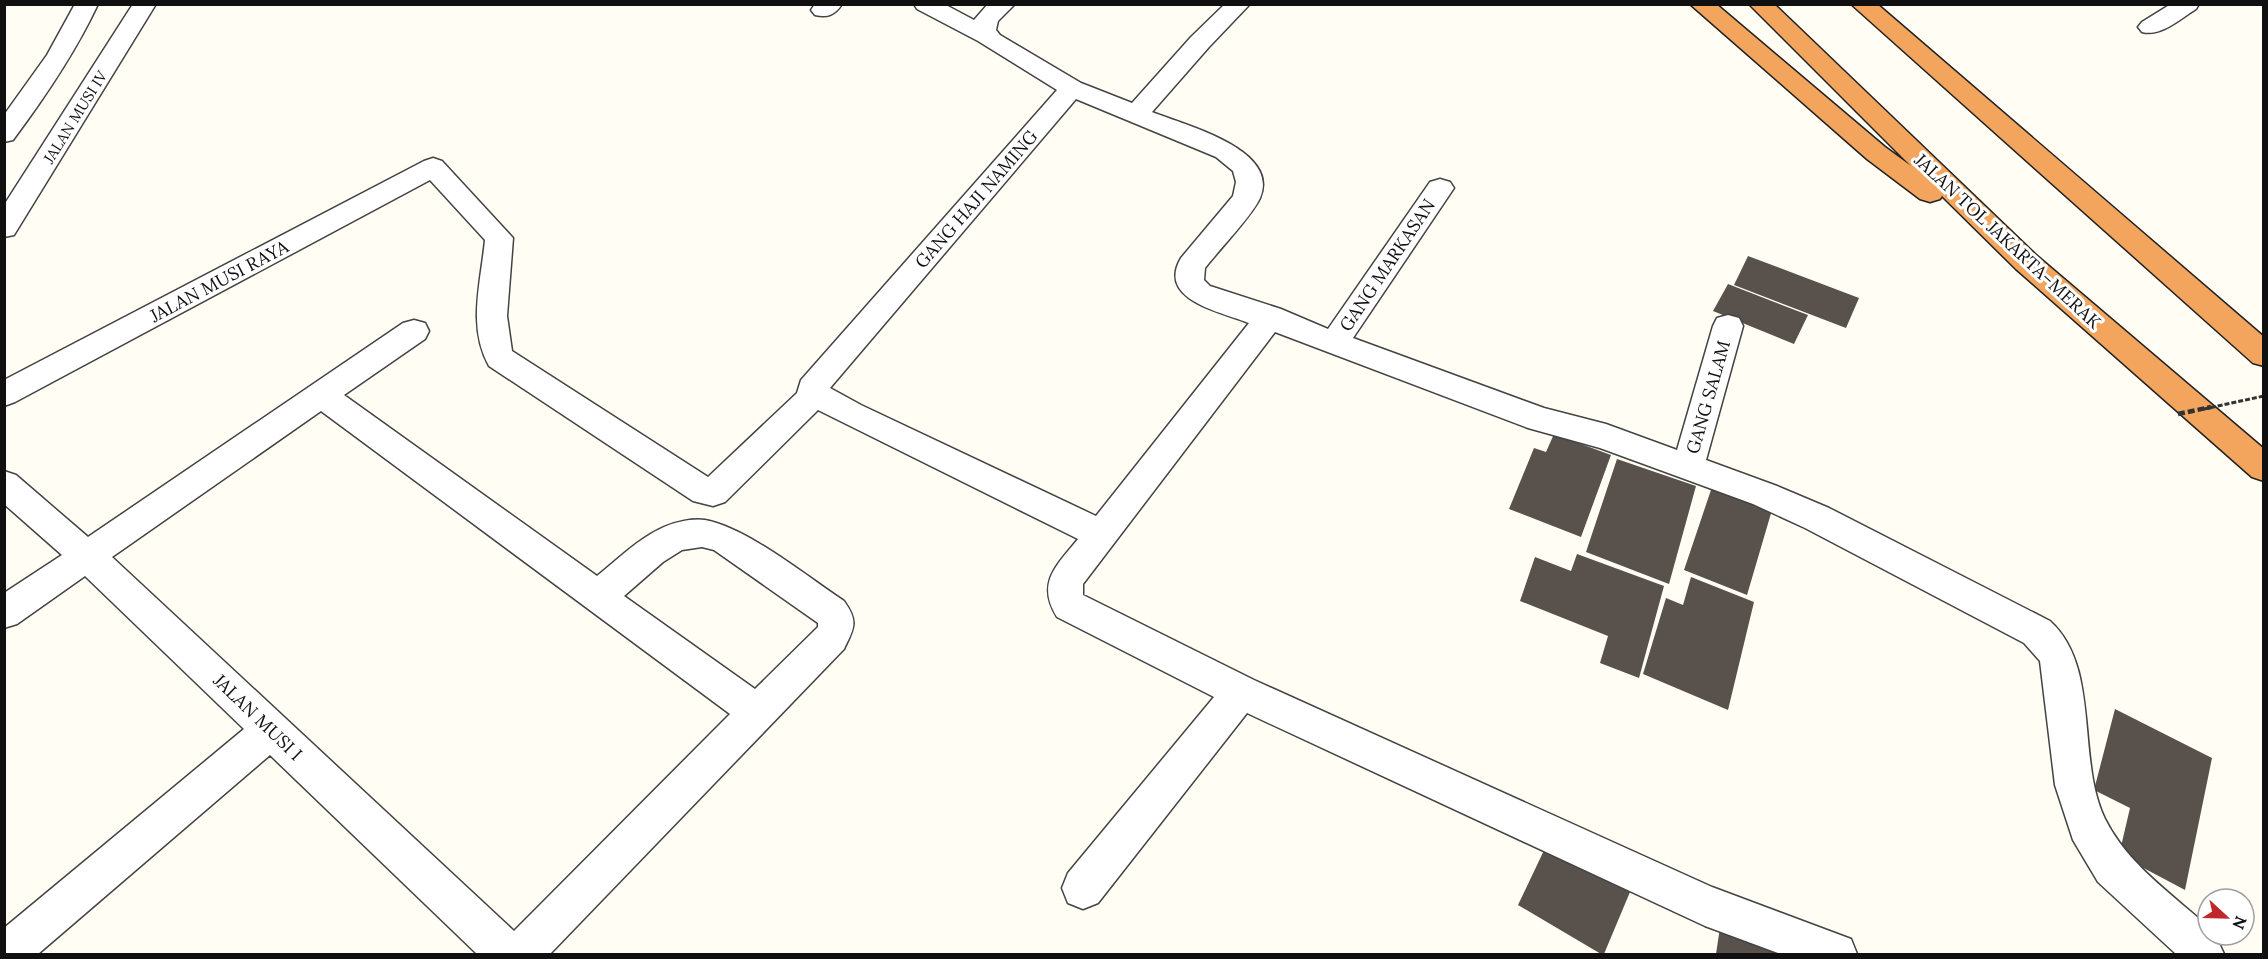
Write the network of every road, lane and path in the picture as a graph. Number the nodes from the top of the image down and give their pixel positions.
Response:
1 (87, 4) edge
2 (145, 4) edge
3 (926, 4) edge
4 (1004, 4) edge
5 (1239, 4) edge
6 (1701, 4) edge
7 (1760, 4) edge
8 (1862, 4) edge
9 (2188, 4) edge
10 (2150, 27) dead end
11 (985, 35) junction
12 (1072, 88) junction
13 (1136, 114) junction
14 (4, 134) edge
15 (433, 167) joint
16 (1440, 188) dead end
17 (4, 228) edge
18 (2026, 262) junction
19 (1270, 317) junction
20 (1728, 326) dead end
21 (414, 331) dead end
22 (1335, 342) junction
23 (2264, 355) edge
24 (4, 394) edge
25 (815, 394) junction
26 (321, 395) junction
27 (2264, 396) edge
28 (2178, 414) dead end
29 (1688, 468) junction
30 (2264, 468) edge
31 (4, 484) edge
32 (1101, 534) junction
33 (87, 555) junction
34 (599, 596) junction
35 (4, 613) edge
36 (1240, 692) junction
37 (756, 712) junction
38 (271, 730) junction
39 (1083, 888) dead end
40 (6, 954) edge
41 (507, 954) edge
42 (521, 954) edge
43 (1836, 954) edge
44 (2203, 954) edge

1 - 14 street
2 - 17 street, JALAN MUSI IV
3 - 11 street
4 - 11 street
5 - 13 street
6 - 18 highway
7 - 18 highway, JALAN TOL JAKARTA–MERAK
8 - 23 highway
9 - 10 street
11 - 12 street
12 - 13 street
12 - 25 street, GANG HAJI NAMING
13 - 19 street
15 - 24 street, JALAN MUSI RAYA
15 - 25 street, GANG HAJI NAMING
16 - 22 street, GANG MARKASAN
18 - 30 highway, JALAN TOL JAKARTA–MERAK
19 - 22 street
19 - 32 street
20 - 29 street, GANG SALAM
21 - 26 street
22 - 29 street
25 - 32 street
26 - 33 street
26 - 34 street
27 - 28 path, bridge
29 - 44 street
31 - 33 street, JALAN MUSI I
32 - 36 street
33 - 35 street
33 - 38 street, JALAN MUSI I
34 - 37 street
34 - 37 street
36 - 39 street
36 - 43 street
37 - 42 street
38 - 40 street
38 - 41 street, JALAN MUSI I

